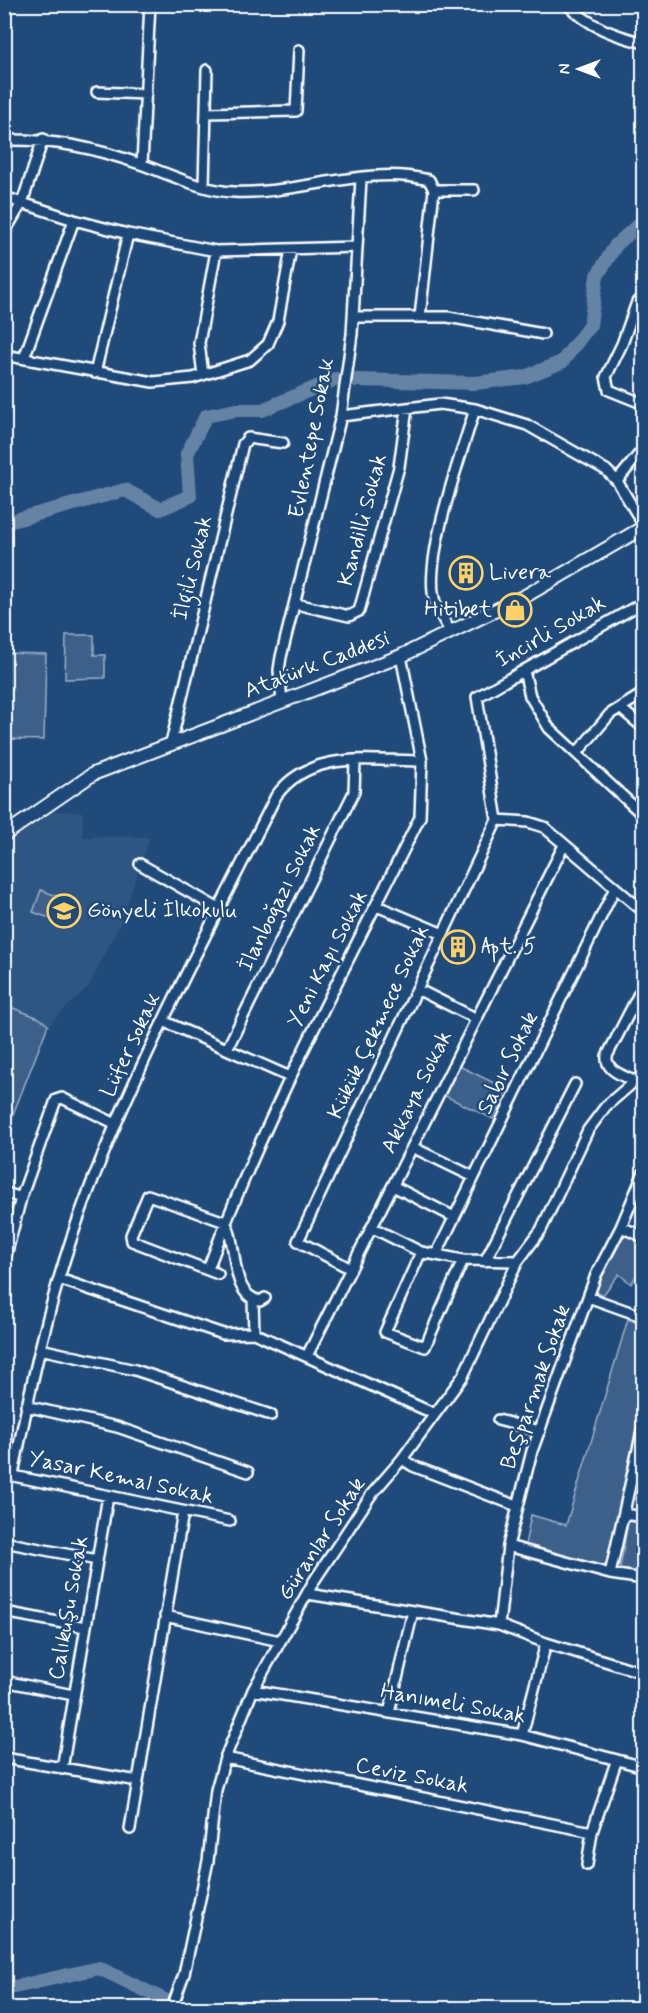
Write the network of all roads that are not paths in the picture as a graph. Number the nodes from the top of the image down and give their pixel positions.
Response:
1 (150, 4) edge
2 (567, 4) edge
3 (644, 43) edge
4 (299, 50) dead end
5 (207, 70) dead end
6 (97, 92) dead end
7 (146, 94) junction
8 (206, 113) junction
9 (43, 139) junction
10 (4, 140) edge
11 (142, 164) junction
12 (361, 179) junction
13 (204, 185) junction
14 (434, 190) junction
15 (474, 190) dead end
16 (4, 197) edge
17 (22, 203) junction
18 (74, 220) junction
19 (4, 233) edge
20 (128, 234) junction
21 (357, 247) junction
22 (291, 249) junction
23 (216, 251) junction
24 (636, 302) dead end
25 (353, 317) junction
26 (420, 317) junction
27 (543, 334) dead end
28 (4, 355) edge
29 (24, 358) junction
30 (95, 373) junction
31 (203, 375) junction
32 (644, 404) edge
33 (407, 408) junction
34 (475, 409) junction
35 (341, 416) junction
36 (283, 443) dead end
37 (644, 448) edge
38 (617, 481) junction
39 (644, 526) edge
40 (644, 602) edge
41 (296, 604) junction
42 (450, 631) junction
43 (401, 656) junction
44 (524, 671) junction
45 (644, 693) edge
46 (282, 702) junction
47 (620, 708) junction
48 (644, 728) edge
49 (171, 743) junction
50 (577, 753) junction
51 (356, 761) junction
52 (422, 761) junction
53 (644, 816) edge
54 (497, 820) junction
55 (4, 835) edge
56 (564, 845) junction
57 (140, 864) dead end
58 (615, 888) junction
59 (378, 906) junction
60 (219, 909) junction
61 (644, 912) edge
62 (443, 934) junction
63 (644, 984) edge
64 (417, 989) junction
65 (475, 1018) junction
66 (163, 1021) junction
67 (227, 1049) junction
68 (644, 1073) edge
69 (290, 1077) junction
70 (634, 1082) junction
71 (575, 1084) dead end
72 (117, 1124) junction
73 (412, 1147) junction
74 (644, 1172) edge
75 (474, 1177) junction
76 (393, 1186) junction
77 (4, 1192) edge
78 (21, 1198) junction
79 (454, 1217) junction
80 (225, 1222) junction
81 (373, 1227) junction
82 (621, 1227) junction
83 (644, 1237) edge
84 (421, 1252) junction
85 (436, 1255) junction
86 (463, 1260) junction
87 (486, 1261) junction
88 (518, 1261) junction
89 (4, 1263) edge
90 (208, 1269) junction
91 (351, 1269) junction
92 (218, 1274) dead end
93 (59, 1279) junction
94 (588, 1297) junction
95 (265, 1298) dead end
96 (254, 1299) junction
97 (644, 1317) edge
98 (254, 1333) junction
99 (40, 1348) junction
100 (307, 1356) junction
101 (26, 1406) junction
102 (435, 1414) junction
103 (271, 1415) dead end
104 (498, 1420) dead end
105 (644, 1423) edge
106 (540, 1431) junction
107 (402, 1460) junction
108 (248, 1472) dead end
109 (9, 1475) edge
110 (108, 1496) junction
111 (517, 1506) junction
112 (183, 1512) junction
113 (624, 1514) junction
114 (644, 1516) edge
115 (230, 1521) dead end
116 (4, 1542) edge
117 (508, 1546) junction
118 (97, 1560) junction
119 (610, 1574) junction
120 (644, 1579) edge
121 (308, 1594) junction
122 (412, 1611) junction
123 (4, 1612) edge
124 (165, 1616) junction
125 (499, 1626) junction
126 (85, 1627) junction
127 (280, 1641) junction
128 (546, 1643) junction
129 (644, 1672) edge
130 (4, 1681) edge
131 (253, 1690) junction
132 (73, 1695) junction
133 (389, 1713) junction
134 (522, 1735) junction
135 (4, 1758) edge
136 (225, 1758) junction
137 (616, 1762) junction
138 (644, 1767) edge
139 (62, 1769) junction
140 (138, 1781) junction
141 (130, 1829) dead end
142 (592, 1832) junction
143 (587, 1865) dead end
144 (172, 2008) edge

1 - 7 street
2 - 3 street
4 - 8 street
5 - 8 street
6 - 7 street
7 - 11 street
8 - 13 street
9 - 10 street
9 - 11 street
9 - 17 street
11 - 13 street
12 - 13 street
12 - 14 street
12 - 21 street, Evlentepe Sokak
14 - 15 street
14 - 26 street
16 - 17 street
17 - 18 street
17 - 19 street
18 - 20 street
18 - 29 street
20 - 23 street
20 - 30 street
21 - 22 street
21 - 25 street, Evlentepe Sokak
22 - 23 street
22 - 31 street
23 - 31 street
24 - 32 street
25 - 26 street
25 - 35 street, Evlentepe Sokak
26 - 27 street
28 - 29 street
29 - 30 street
30 - 31 street
33 - 34 street
33 - 35 street
33 - 41 street, Kandilli Sokak
34 - 38 street
34 - 42 street
35 - 41 street, Evlentepe Sokak
36 - 49 street, İlgili Sokak
37 - 38 street
38 - 39 street
39 - 42 main road, Atatürk Caddesi
40 - 44 street, İncirli Sokak
41 - 46 street, Evlentepe Sokak
42 - 43 main road, Atatürk Caddesi
43 - 46 main road, Atatürk Caddesi
43 - 52 street, Yeni Kapı Sokak
44 - 50 street
44 - 54 street, İncirli Sokak
45 - 47 street
46 - 49 main road, Atatürk Caddesi
47 - 48 street
47 - 50 street
49 - 55 main road, Atatürk Caddesi
50 - 53 street
51 - 52 street, Lüfer sokak
51 - 60 street, Lüfer sokak
51 - 67 street, İlanboğazı Sokak
52 - 59 street, Yeni Kapı Sokak
54 - 56 street
54 - 62 street, Kükük Çekmece Sokak
56 - 58 street
56 - 65 street, Akkaya Sokak
57 - 60 street
58 - 61 street
58 - 75 street, Sabır Sokak
59 - 62 street
59 - 69 street, Yeni Kapı Sokak
60 - 66 street, Lüfer sokak
62 - 64 street, Kükük Çekmece Sokak
63 - 70 street
64 - 65 street
64 - 91 street, Kükük Çekmece Sokak
65 - 73 street, Akkaya Sokak
66 - 67 street
66 - 72 street, Lüfer sokak
67 - 69 street
68 - 70 street, Güranlar Sokak
69 - 80 street, Yeni Kapı Sokak
70 - 88 street, Güranlar Sokak
71 - 87 street
72 - 78 street
72 - 93 street, Lüfer sokak
73 - 75 street
73 - 76 street, Akkaya Sokak
74 - 82 street, Beşparmak Sokak
75 - 79 street, Sabır Sokak
76 - 79 street
76 - 81 street, Akkaya Sokak
77 - 78 street
78 - 89 street
79 - 85 street, Sabır Sokak
80 - 90 street, Yeni Kapı Sokak
80 - 90 street
80 - 96 street
81 - 84 street
81 - 91 street, Akkaya Sokak
82 - 83 street
82 - 94 street, Beşparmak Sokak
84 - 85 street
84 - 86 street
85 - 86 street
86 - 87 street
87 - 88 street
88 - 102 street, Güranlar Sokak
90 - 92 street
91 - 100 street, Akkaya Sokak
93 - 98 street
93 - 99 street, Lüfer sokak
94 - 97 street
94 - 106 street, Beşparmak Sokak
95 - 96 street
96 - 98 street
98 - 100 street
99 - 101 street, Lüfer sokak
99 - 103 street
100 - 102 street
101 - 108 street
101 - 109 street, Lüfer sokak
102 - 107 street, Güranlar Sokak
104 - 106 street
105 - 113 street
106 - 111 street, Beşparmak Sokak
107 - 111 street
107 - 121 street, Güranlar Sokak
109 - 110 street, Yasar Kemal Sokak
110 - 112 street, Yasar Kemal Sokak
110 - 118 street, Calıkuşu Sokak
111 - 117 street, Beşparmak Sokak
112 - 115 street, Yasar Kemal Sokak
112 - 124 street
113 - 114 street
113 - 119 street
116 - 118 street
117 - 119 street
117 - 125 street, Beşparmak Sokak
118 - 126 street, Calıkuşu Sokak
119 - 120 street
121 - 122 street
121 - 127 street, Güranlar Sokak
122 - 125 street
122 - 133 street
123 - 126 street
124 - 127 street
124 - 140 street
125 - 128 street
126 - 132 street, Calıkuşu Sokak
127 - 131 street, Güranlar Sokak
128 - 129 street
128 - 134 street
130 - 132 street
131 - 133 street, Hanımeli Sokak
131 - 136 street, Güranlar Sokak
132 - 139 street, Calıkuşu Sokak
133 - 134 street, Hanımeli Sokak
134 - 137 street, Hanımeli Sokak
135 - 139 street
136 - 142 street, Ceviz Sokak
136 - 144 street, Güranlar Sokak
137 - 138 street, Hanımeli Sokak
137 - 142 street
139 - 140 street
140 - 141 street
142 - 143 street

